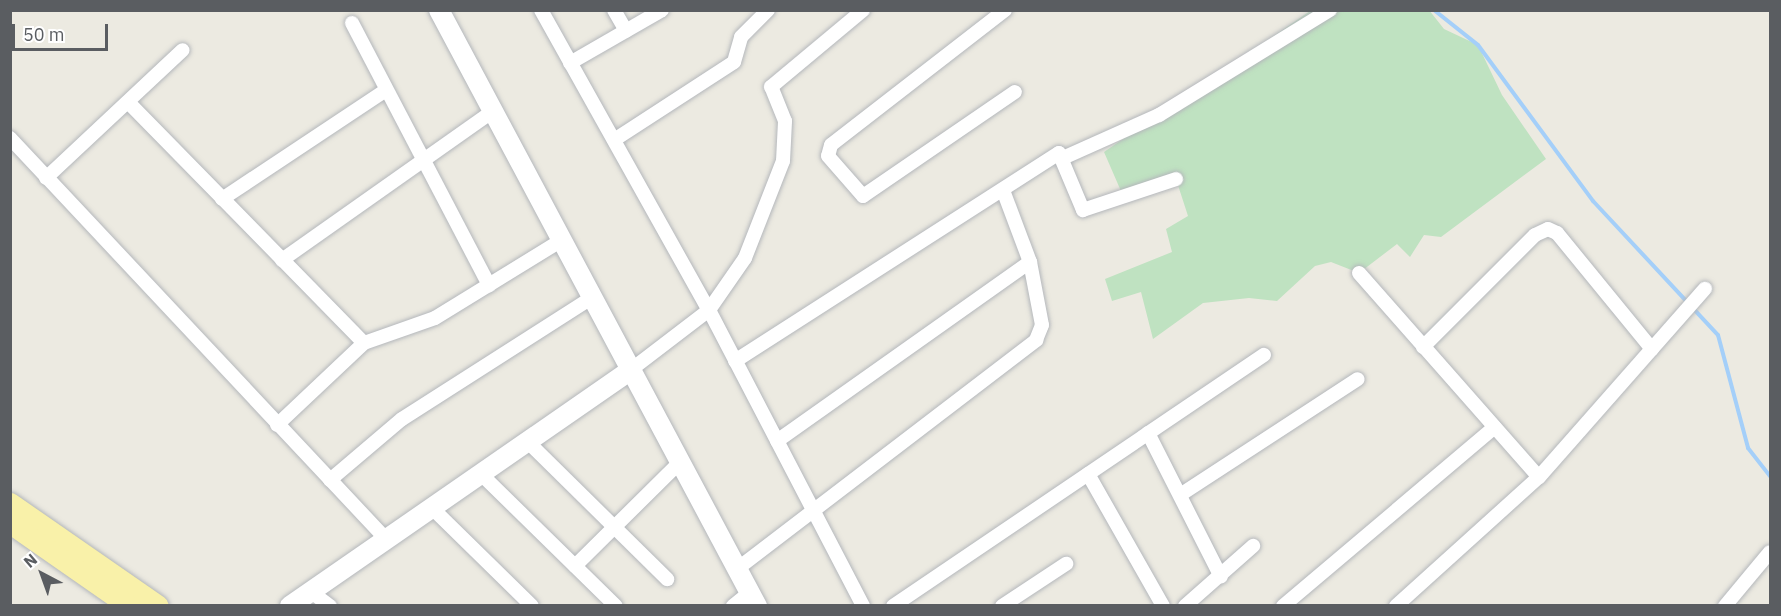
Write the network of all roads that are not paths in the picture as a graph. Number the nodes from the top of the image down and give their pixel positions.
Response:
1 (439, 10) edge
2 (541, 10) edge
3 (614, 10) edge
4 (662, 10) edge
5 (768, 10) edge
6 (863, 10) edge
7 (1005, 10) edge
8 (1330, 10) edge
9 (352, 23) dead end
10 (626, 31) junction
11 (183, 50) dead end
12 (570, 63) junction
13 (386, 90) junction
14 (1015, 92) dead end
15 (128, 102) junction
16 (492, 112) junction
17 (10, 138) edge
18 (614, 140) junction
19 (1065, 157) junction
20 (426, 159) junction
21 (46, 178) junction
22 (1176, 179) dead end
23 (1003, 190) junction
24 (222, 199) junction
25 (560, 241) junction
26 (282, 260) junction
27 (1030, 262) junction
28 (1359, 273) dead end
29 (489, 285) junction
30 (1705, 289) dead end
31 (590, 299) junction
32 (709, 310) junction
33 (364, 343) junction
34 (1424, 347) junction
35 (1652, 349) junction
36 (1264, 355) dead end
37 (735, 361) junction
38 (628, 372) junction
39 (1358, 379) dead end
40 (277, 425) junction
41 (1495, 427) junction
42 (1148, 434) junction
43 (527, 441) junction
44 (777, 441) junction
45 (678, 463) junction
46 (480, 473) junction
47 (1088, 474) junction
48 (1539, 477) junction
49 (330, 480) junction
50 (1180, 495) junction
51 (10, 503) edge
52 (431, 507) junction
53 (814, 511) junction
54 (10, 523) edge
55 (615, 526) junction
56 (385, 538) junction
57 (1253, 546) dead end
58 (1770, 552) edge
59 (1066, 564) dead end
60 (575, 566) junction
61 (737, 569) junction
62 (1221, 578) junction
63 (667, 579) dead end
64 (310, 591) junction
65 (753, 599) edge
66 (1010, 603) edge
67 (129, 606) edge
68 (158, 606) edge
69 (290, 606) edge
70 (330, 606) edge
71 (532, 606) edge
72 (616, 606) edge
73 (733, 606) edge
74 (863, 606) edge
75 (893, 606) edge
76 (1163, 606) edge
77 (1185, 606) edge
78 (1283, 606) edge
79 (1396, 606) edge
80 (1725, 606) edge

1 - 16 street
2 - 12 street
3 - 10 street
4 - 10 street
5 - 18 street
6 - 32 street
7 - 14 street
8 - 19 street
9 - 13 street
10 - 12 street
11 - 15 street
12 - 18 street
13 - 20 street
13 - 24 street
15 - 21 street
15 - 24 street
16 - 20 street
16 - 25 street
17 - 21 street
18 - 32 street
19 - 22 street
19 - 23 street
20 - 26 street
20 - 29 street
21 - 40 street
23 - 27 street
23 - 37 street
24 - 26 street
25 - 29 street
25 - 31 street
26 - 33 street
27 - 44 street
27 - 53 street
28 - 34 street
29 - 33 street
30 - 35 street
31 - 38 street
31 - 49 street
32 - 37 street
32 - 38 street
33 - 40 street
34 - 35 street
34 - 41 street
35 - 48 street
36 - 42 street
37 - 44 street
38 - 43 street
38 - 45 street
39 - 50 street
40 - 49 street
41 - 48 street
41 - 78 street
42 - 47 street
42 - 50 street
43 - 46 street
43 - 55 street
44 - 53 street
45 - 55 street
45 - 61 street
46 - 52 street
46 - 60 street
47 - 75 street
47 - 76 street
48 - 79 street
49 - 56 street
50 - 62 street
51 - 68 main road
52 - 56 street
52 - 71 street
53 - 61 street
53 - 74 street
54 - 67 main road
55 - 60 street
55 - 63 street
56 - 64 street
57 - 62 street
58 - 80 street
59 - 66 street
60 - 72 street
61 - 65 street
62 - 77 street
64 - 69 street
64 - 70 street
65 - 73 street

